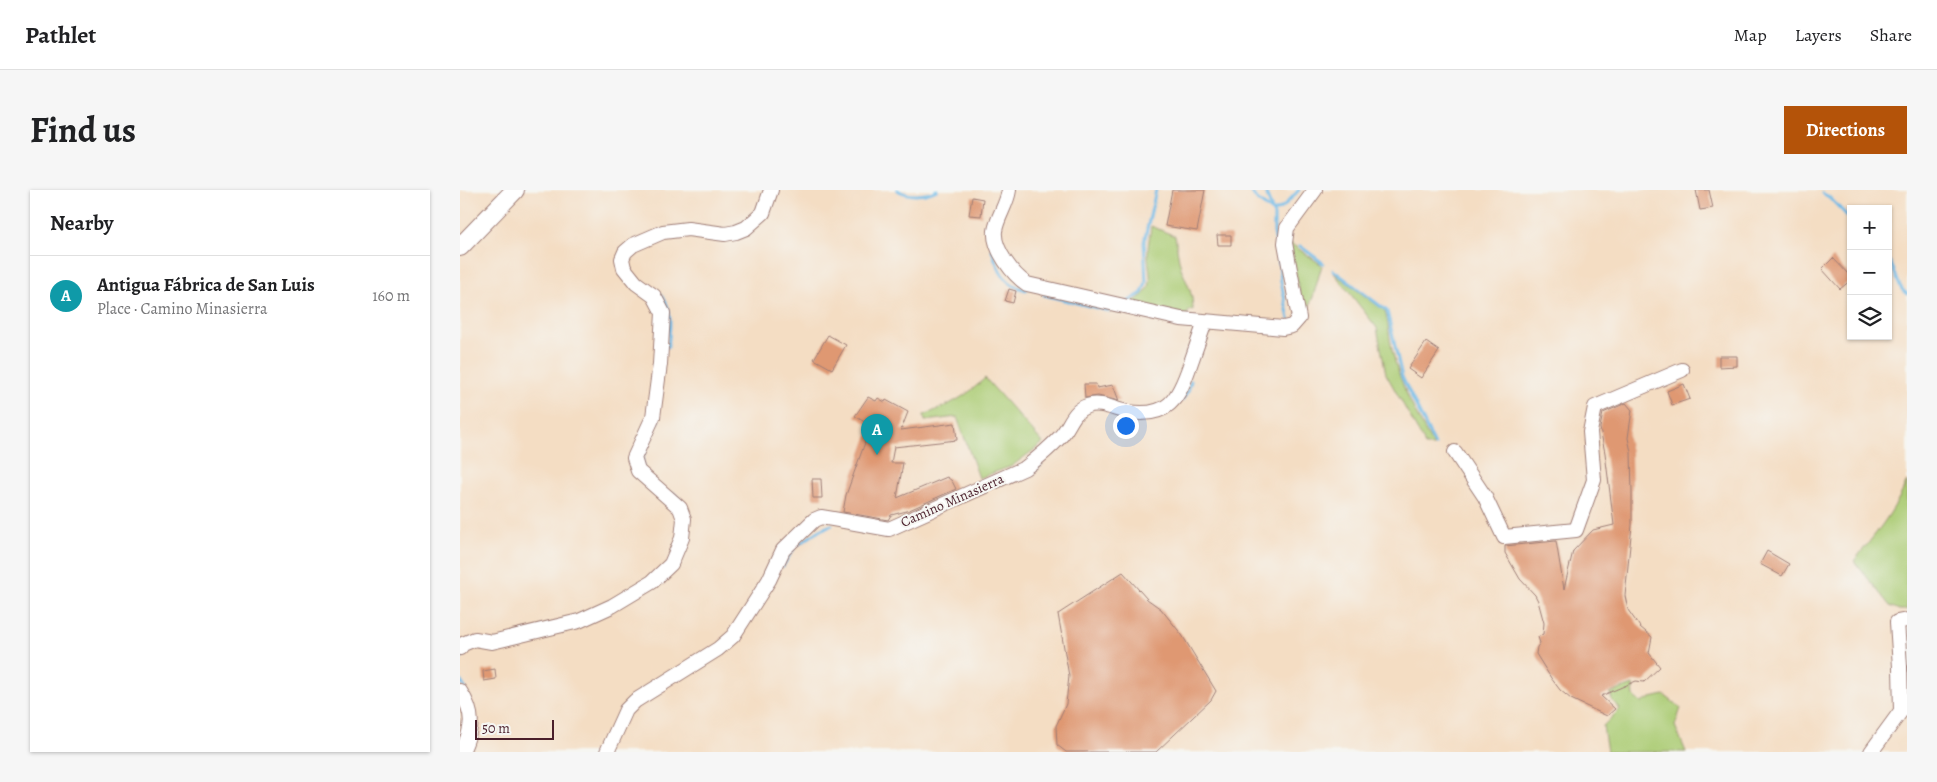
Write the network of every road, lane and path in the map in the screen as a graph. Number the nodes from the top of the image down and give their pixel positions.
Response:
1 (515, 190) edge
2 (771, 190) edge
3 (1010, 190) edge
4 (1314, 190) edge
5 (460, 247) edge
6 (1205, 322) junction
7 (1682, 370) dead end
8 (1455, 452) dead end
9 (1907, 620) edge
10 (460, 648) edge
11 (460, 691) edge
12 (462, 752) edge
13 (607, 752) edge
14 (1870, 752) edge

1 - 5 main road
2 - 10 street
3 - 6 street
4 - 6 street
6 - 13 street, Camino Minasierra
7 - 8 street
9 - 14 street
11 - 12 street

